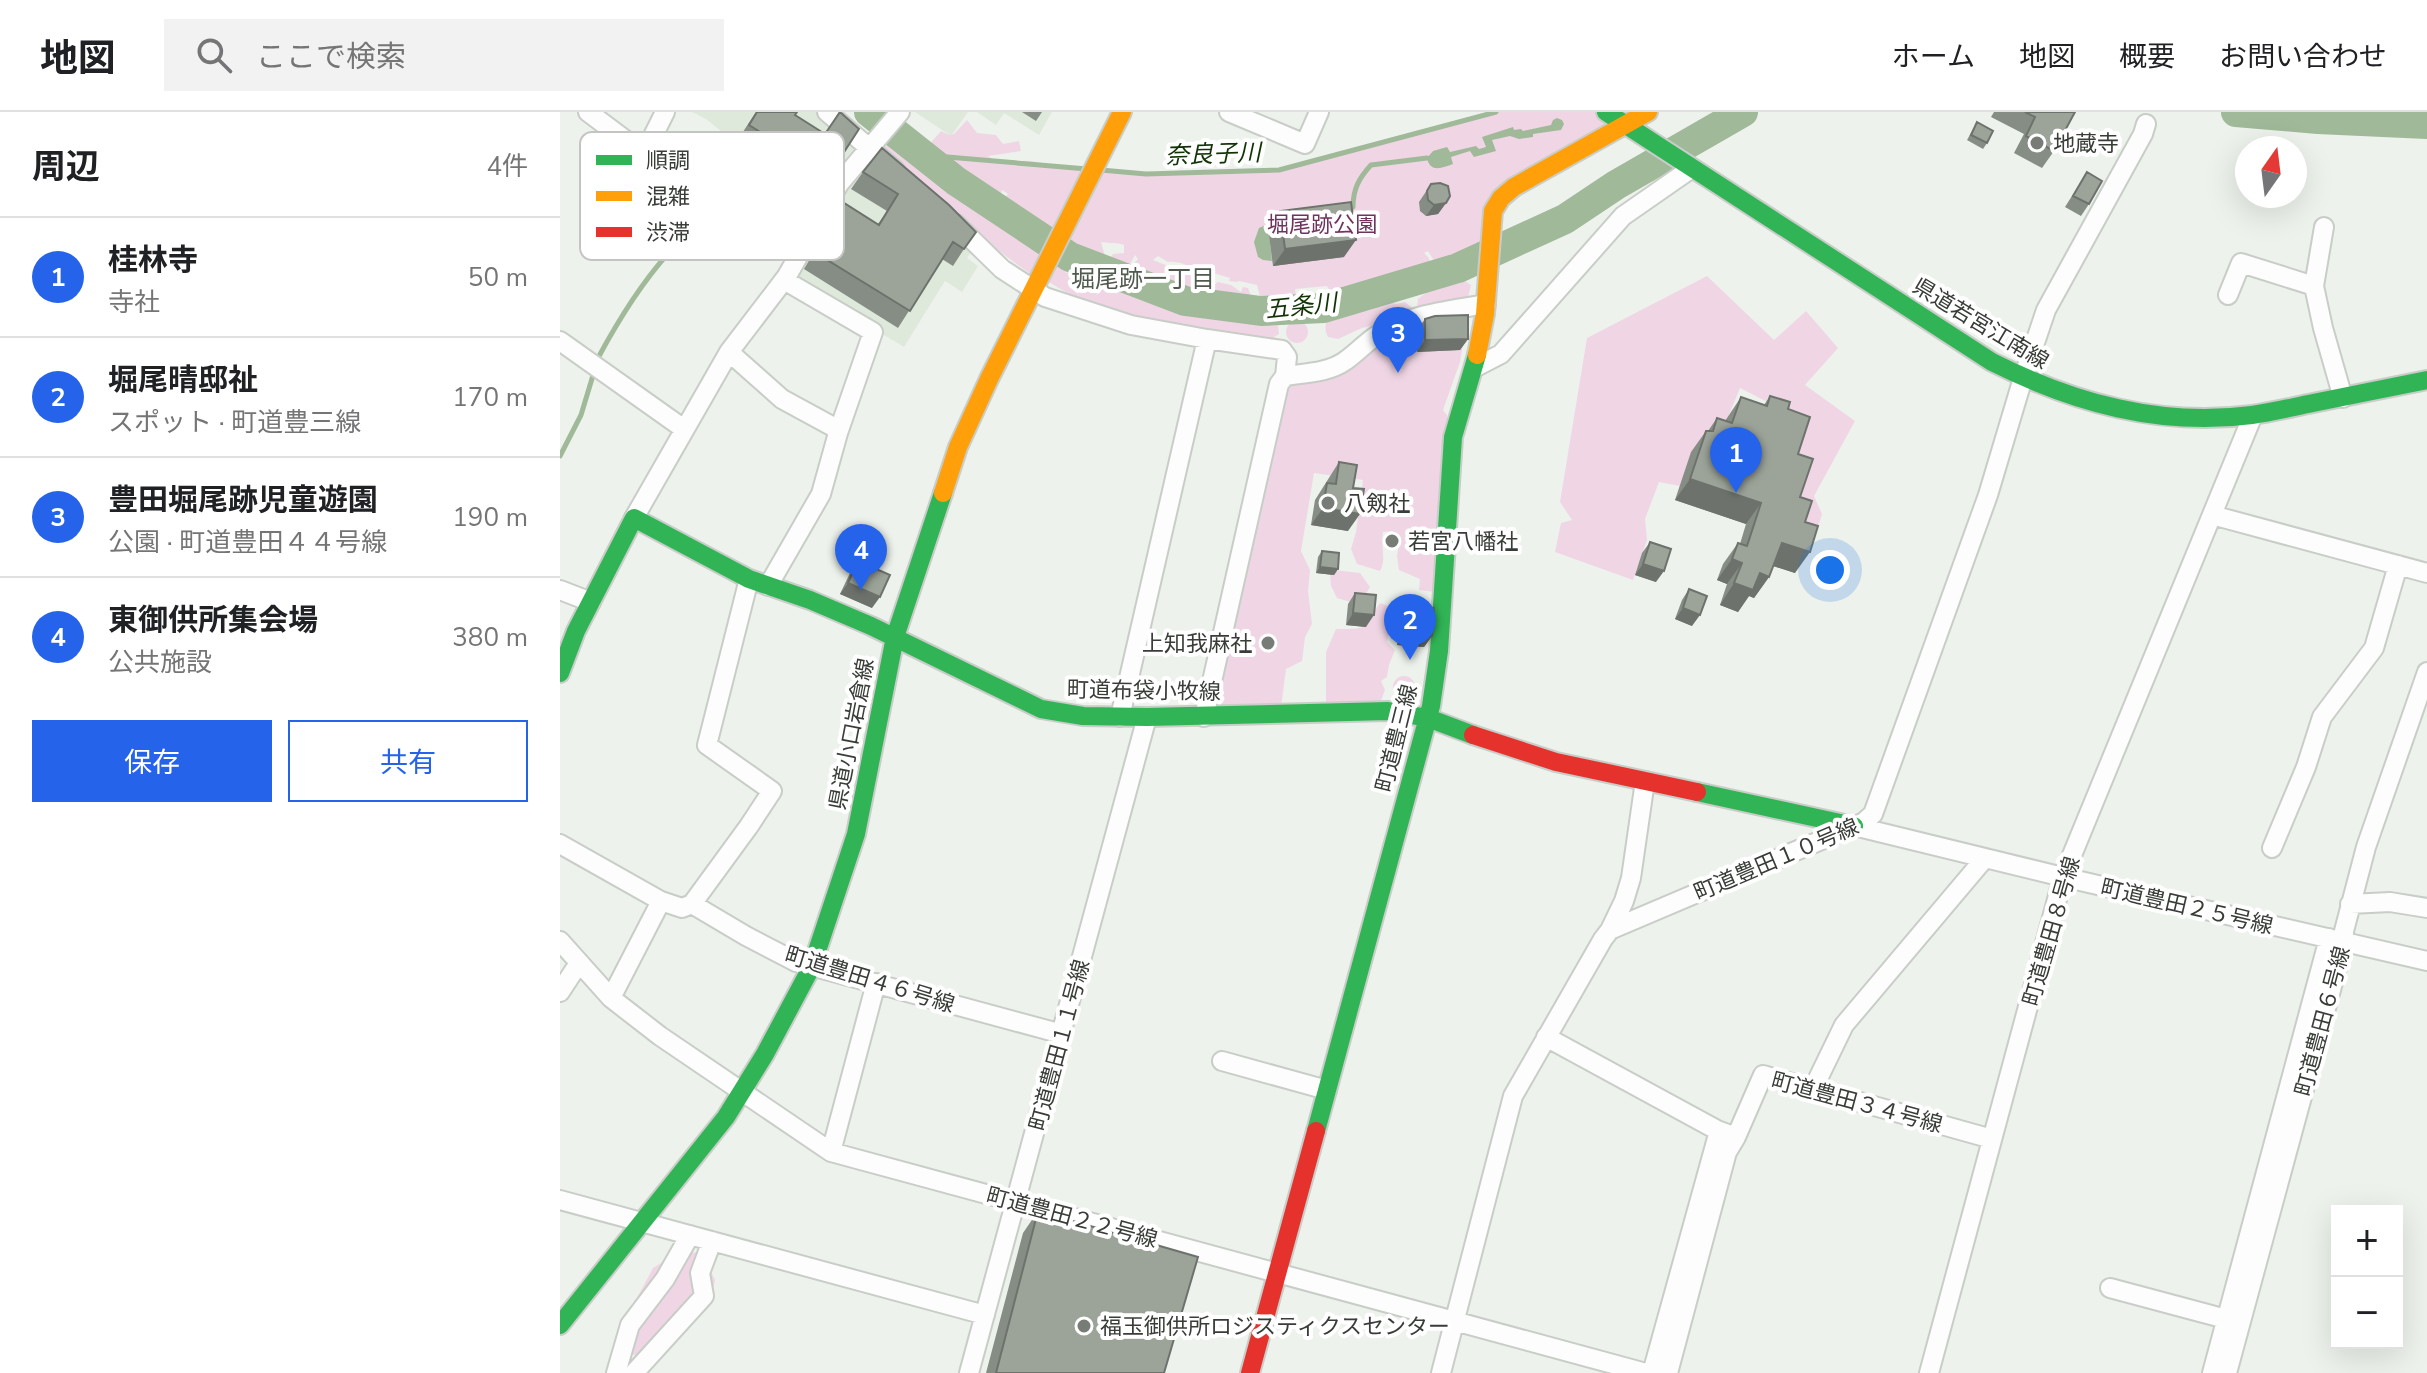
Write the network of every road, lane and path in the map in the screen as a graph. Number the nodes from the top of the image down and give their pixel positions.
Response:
1 (588, 112) edge
2 (665, 112) edge
3 (827, 112) edge
4 (1122, 112) edge
5 (1229, 112) edge
6 (1319, 112) edge
7 (1606, 112) edge
8 (1648, 112) edge
9 (900, 113) edge
10 (2146, 124) dead end
11 (1628, 126) junction
12 (615, 132) edge
13 (655, 132) edge
14 (870, 146) junction
15 (1690, 167) junction
16 (844, 178) edge
17 (912, 185) edge
18 (945, 213) edge
19 (2324, 227) dead end
20 (795, 260) edge
21 (784, 280) junction
22 (2314, 286) junction
23 (1035, 287) junction
24 (2228, 295) dead end
25 (1487, 297) junction
26 (1207, 339) junction
27 (560, 341) edge
28 (729, 352) junction
29 (1474, 368) junction
30 (1285, 376) junction
31 (2023, 378) junction
32 (2427, 380) edge
33 (2343, 398) junction
34 (2253, 415) junction
35 (684, 429) junction
36 (839, 430) junction
37 (2212, 515) junction
38 (634, 518) junction
39 (2398, 565) junction
40 (2427, 573) edge
41 (749, 579) junction
42 (768, 586) junction
43 (560, 590) edge
44 (591, 602) junction
45 (895, 637) junction
46 (2427, 672) edge
47 (560, 673) edge
48 (1120, 717) junction
49 (1147, 717) junction
50 (1204, 717) junction
51 (1428, 718) junction
52 (1645, 781) junction
53 (1854, 826) junction
54 (560, 844) edge
55 (2272, 848) dead end
56 (1985, 858) junction
57 (2063, 877) junction
58 (661, 901) junction
59 (692, 904) junction
60 (2350, 904) junction
61 (2427, 908) edge
62 (1610, 930) junction
63 (2337, 940) junction
64 (560, 941) edge
65 (2427, 961) edge
66 (579, 963) junction
67 (812, 966) junction
68 (876, 983) junction
69 (560, 992) edge
70 (611, 998) junction
71 (1062, 1034) junction
72 (1546, 1037) junction
73 (1222, 1061) dead end
74 (1813, 1089) junction
75 (1327, 1090) junction
76 (743, 1093) junction
77 (1727, 1134) junction
78 (1992, 1139) junction
79 (831, 1152) junction
80 (560, 1200) edge
81 (1016, 1202) junction
82 (644, 1222) junction
83 (690, 1235) junction
84 (712, 1241) junction
85 (1277, 1273) junction
86 (2110, 1288) dead end
87 (985, 1315) junction
88 (2226, 1319) junction
89 (1455, 1321) junction
90 (560, 1325) edge
91 (616, 1373) edge
92 (634, 1373) edge
93 (969, 1373) edge
94 (1250, 1373) edge
95 (1441, 1373) edge
96 (1646, 1373) edge
97 (1652, 1373) edge
98 (1668, 1373) edge
99 (1929, 1373) edge
100 (2212, 1373) edge
101 (2227, 1373) edge

1 - 12 street
2 - 13 street
3 - 14 street
4 - 23 street, 県道小口岩倉線
5 - 6 street
7 - 11 street, 県道若宮江南線
8 - 11 street, 町道豊三線
9 - 14 street
10 - 31 street, 町道豊田１０号線
11 - 15 street, 県道若宮江南線
11 - 25 street, 町道豊三線
14 - 16 street
14 - 17 street
15 - 29 street
15 - 31 street, 県道若宮江南線
18 - 23 street
19 - 22 street
20 - 21 street
21 - 28 street
21 - 36 street
22 - 24 street
22 - 33 street
23 - 26 street
23 - 45 street, 県道小口岩倉線
25 - 29 street, 町道豊三線
25 - 30 street
26 - 30 street
26 - 48 street
27 - 35 street
28 - 35 street
28 - 36 street
29 - 51 street, 町道豊三線
30 - 50 street
31 - 34 street, 県道若宮江南線
31 - 53 street, 町道豊田１０号線
32 - 33 street, 県道若宮江南線
33 - 34 street, 県道若宮江南線
34 - 37 street, 町道豊田８号線
35 - 38 street
36 - 42 street
37 - 39 street
37 - 57 street, 町道豊田８号線
38 - 41 street, 町道布袋小牧線
38 - 44 street
39 - 40 street
39 - 55 street
41 - 42 street, 町道布袋小牧線
41 - 59 street
42 - 45 street, 町道布袋小牧線
43 - 44 street
44 - 47 street
45 - 48 street, 町道布袋小牧線
45 - 67 street, 県道小口岩倉線
46 - 60 street, 町道豊田６号線
48 - 49 street, 町道布袋小牧線
49 - 50 street, 町道布袋小牧線
49 - 71 street, 町道豊田１１号線
50 - 51 street, 町道布袋小牧線
51 - 52 street, 町道布袋小牧線
51 - 75 street, 町道豊三線
52 - 53 street, 町道布袋小牧線
52 - 62 street
53 - 56 street, 町道豊田２５号線
53 - 62 street, 町道豊田１０号線
54 - 58 street, 町道豊田４６号線
56 - 57 street, 町道豊田２５号線
56 - 74 street
57 - 63 street, 町道豊田２５号線
57 - 78 street, 町道豊田８号線
58 - 59 street, 町道豊田４６号線
58 - 70 street
59 - 67 street, 町道豊田４６号線
60 - 61 street
60 - 63 street, 町道豊田６号線
62 - 72 street
63 - 65 street, 町道豊田２５号線
63 - 88 street
63 - 101 street, 町道豊田６号線
64 - 66 street, 町道豊田２２号線
66 - 69 street
66 - 70 street, 町道豊田２２号線
67 - 68 street, 町道豊田４６号線
67 - 76 street, 県道小口岩倉線
68 - 71 street, 町道豊田４６号線
68 - 79 street
70 - 76 street, 町道豊田２２号線
71 - 81 street, 町道豊田１１号線
72 - 77 street
72 - 89 street
73 - 75 street
74 - 77 street, 町道豊田３４号線
74 - 78 street, 町道豊田３４号線
75 - 85 street, 町道豊三線
76 - 79 street, 町道豊田２２号線
76 - 82 street, 県道小口岩倉線
77 - 97 street
77 - 98 street
78 - 99 street, 町道豊田８号線
79 - 81 street, 町道豊田２２号線
80 - 82 street
81 - 85 street, 町道豊田２２号線
81 - 87 street, 町道豊田１１号線
82 - 83 street
82 - 90 street, 県道小口岩倉線
83 - 84 street
83 - 91 street
84 - 87 street
84 - 92 street
85 - 89 street, 町道豊田２２号線
85 - 94 street, 町道豊三線
86 - 88 street
87 - 93 street, 町道豊田１１号線
88 - 100 street
89 - 95 street
89 - 96 street, 町道豊田２２号線

